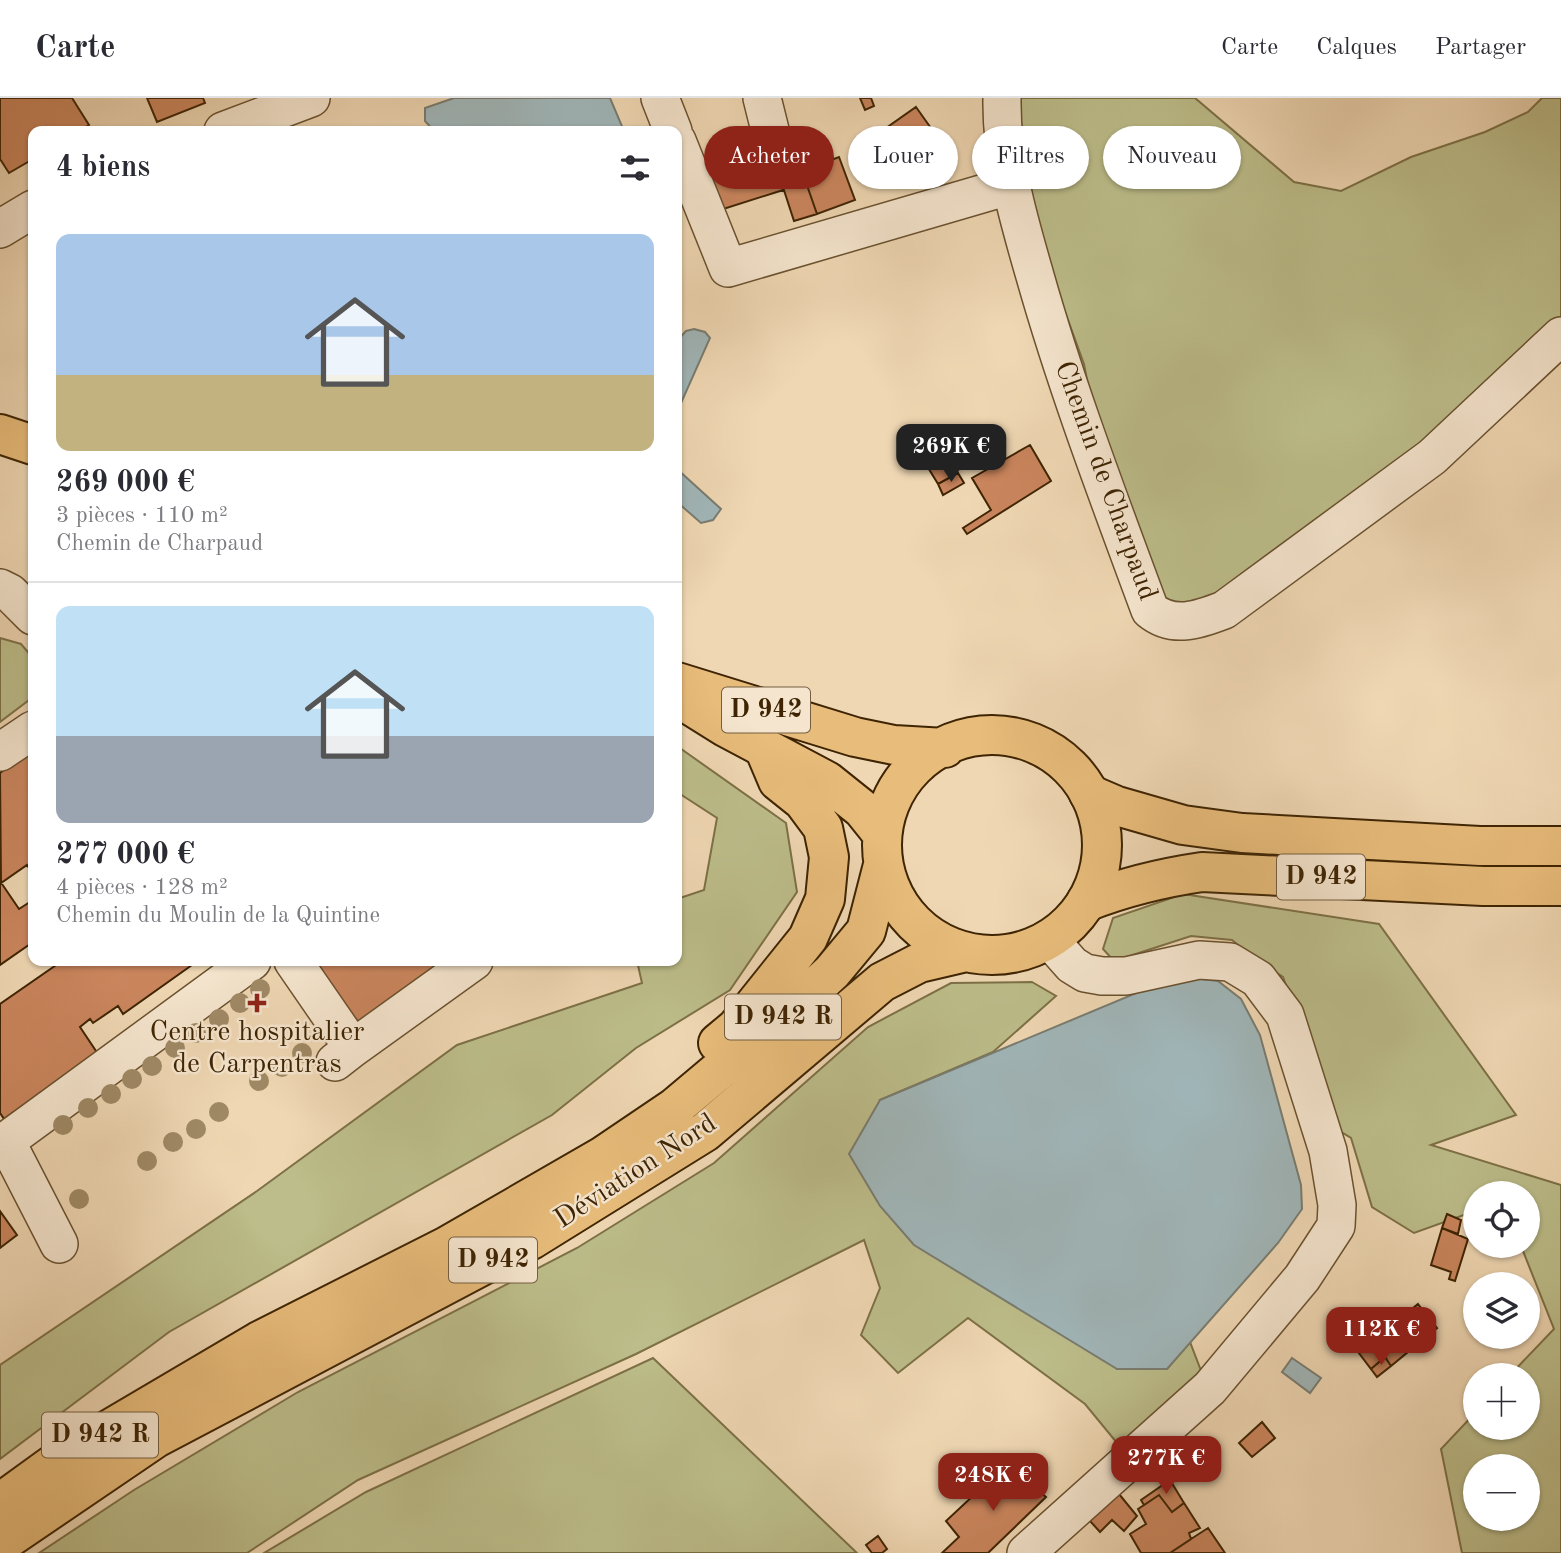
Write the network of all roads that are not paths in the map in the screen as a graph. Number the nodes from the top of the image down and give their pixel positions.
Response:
1 (311, 98) edge
2 (660, 98) edge
3 (1002, 98) edge
4 (273, 105) edge
5 (233, 126) edge
6 (671, 126) edge
7 (682, 153) edge
8 (995, 190) dead end
9 (28, 212) edge
10 (0, 229) edge
11 (1561, 336) edge
12 (0, 589) edge
13 (28, 611) edge
14 (682, 684) edge
15 (682, 700) edge
16 (28, 733) edge
17 (945, 747) junction
18 (764, 748) junction
19 (0, 752) edge
20 (1089, 794) junction
21 (1561, 846) edge
22 (882, 850) junction
23 (1561, 886) edge
24 (1086, 902) junction
25 (1049, 939) junction
26 (966, 952) junction
27 (244, 966) edge
28 (295, 966) edge
29 (467, 966) edge
30 (692, 1094) junction
31 (60, 1244) dead end
32 (0, 1503) edge
33 (0, 1544) edge
34 (1026, 1553) edge

1 - 4 street
2 - 6 street
3 - 11 street, Chemin de Charpaud
4 - 5 street
7 - 8 street
9 - 10 street
12 - 13 street
14 - 17 main road, D 942
15 - 18 main road, D 942
16 - 19 street
17 - 20 main road
17 - 22 main road
18 - 22 main road, D 942
18 - 30 main road
20 - 21 main road, D 942
20 - 24 main road
22 - 26 main road
22 - 30 main road, Déviation Nord / D 942 R
23 - 24 main road, D 942
24 - 25 main road
25 - 26 main road
25 - 34 street
26 - 33 main road, Déviation Nord / D 942
27 - 31 street
28 - 29 street
30 - 32 main road, Déviation Nord / D 942 R

